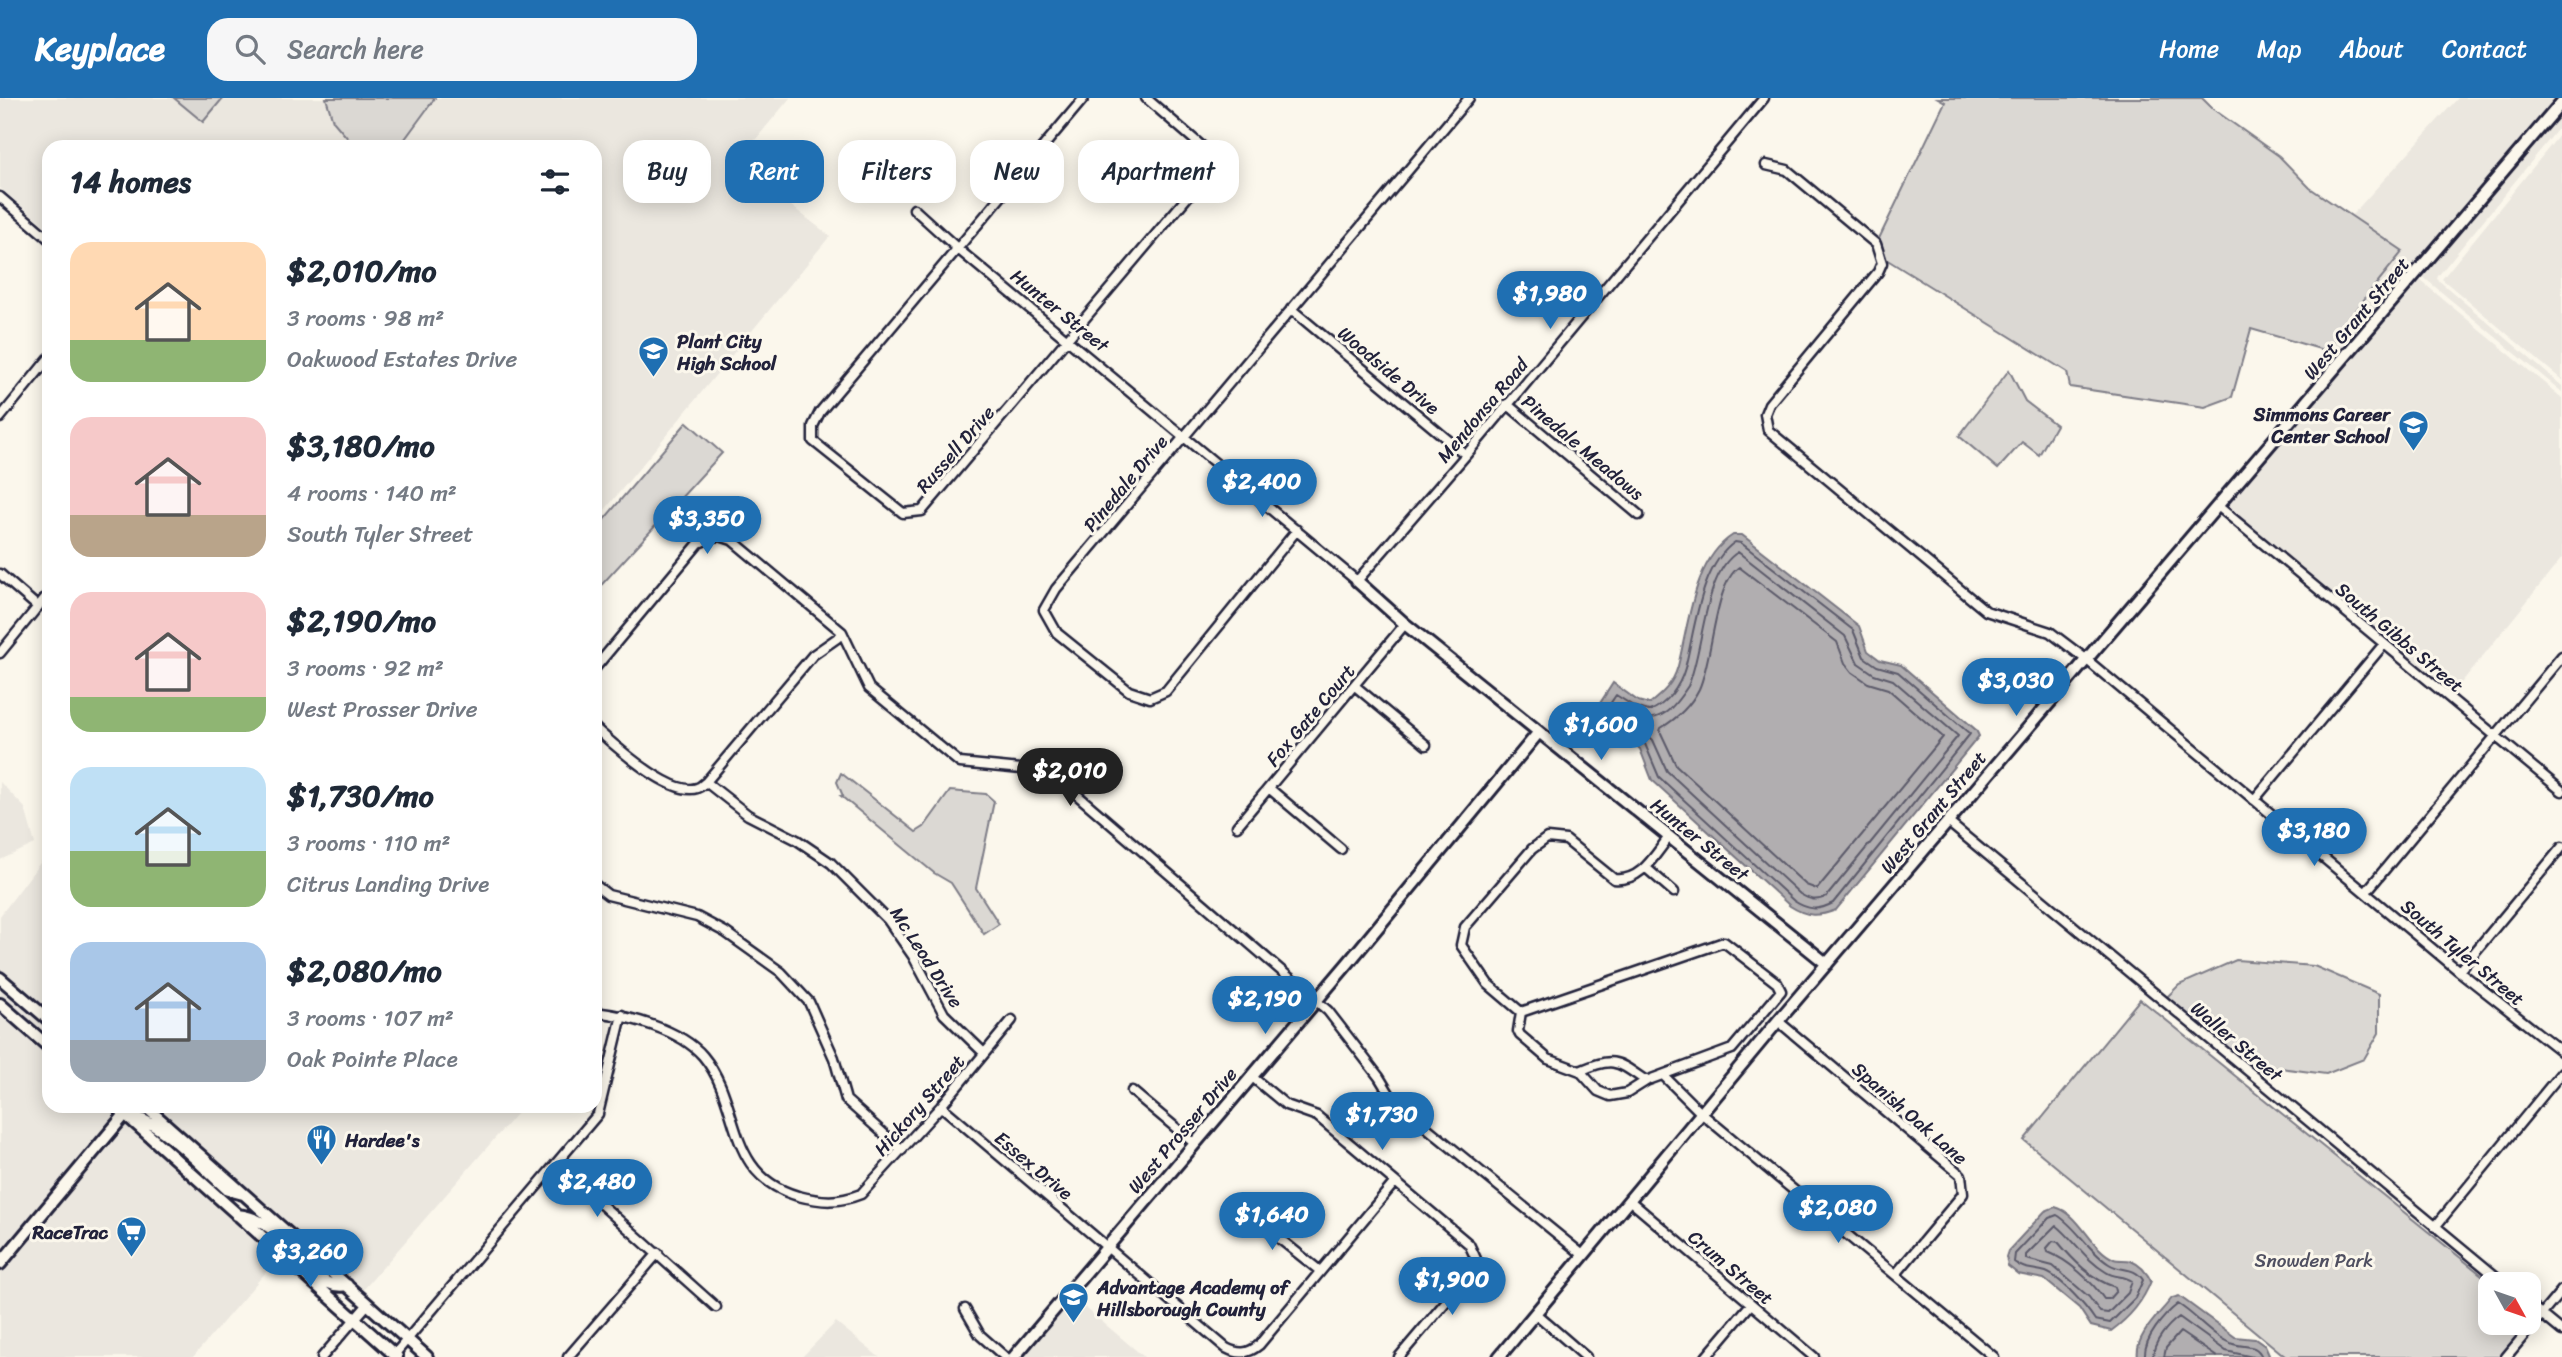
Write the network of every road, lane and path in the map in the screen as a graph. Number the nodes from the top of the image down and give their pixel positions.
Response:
1 (1084, 98) edge
2 (1146, 98) edge
3 (1469, 98) edge
4 (1764, 98) edge
5 (2562, 102) edge
6 (1766, 165) dead end
7 (0, 197) edge
8 (914, 209) dead end
9 (42, 233) edge
10 (958, 249) junction
11 (1291, 309) junction
12 (1069, 340) junction
13 (42, 367) edge
14 (1507, 404) junction
15 (0, 418) edge
16 (1185, 436) junction
17 (1466, 454) junction
18 (2219, 507) junction
19 (1639, 514) dead end
20 (1297, 530) junction
21 (0, 574) edge
22 (1357, 581) junction
23 (42, 602) edge
24 (38, 607) junction
25 (1405, 624) junction
26 (843, 634) junction
27 (2384, 644) junction
28 (0, 653) edge
29 (2562, 656) edge
30 (602, 660) edge
31 (2087, 660) junction
32 (1355, 686) junction
33 (1538, 732) junction
34 (602, 734) edge
35 (2494, 736) junction
36 (1426, 745) dead end
37 (706, 782) junction
38 (1270, 789) junction
39 (2562, 791) edge
40 (2254, 800) junction
41 (1948, 822) junction
42 (1237, 826) dead end
43 (1669, 837) junction
44 (2562, 847) edge
45 (1341, 849) dead end
46 (1646, 867) junction
47 (602, 890) edge
48 (1674, 892) dead end
49 (2366, 892) junction
50 (1827, 964) junction
51 (2459, 971) junction
52 (0, 978) edge
53 (1317, 1000) junction
54 (0, 1004) edge
55 (1521, 1012) junction
56 (602, 1013) edge
57 (42, 1014) edge
58 (622, 1015) junction
59 (1012, 1020) dead end
60 (1778, 1021) junction
61 (42, 1041) edge
62 (2561, 1051) edge
63 (984, 1053) junction
64 (1580, 1071) junction
65 (2562, 1072) edge
66 (1663, 1075) junction
67 (1251, 1076) junction
68 (1646, 1081) junction
69 (1132, 1091) dead end
70 (602, 1098) edge
71 (941, 1107) junction
72 (126, 1113) edge
73 (132, 1113) edge
74 (134, 1113) edge
75 (153, 1113) edge
76 (598, 1113) edge
77 (1701, 1113) junction
78 (1194, 1143) junction
79 (902, 1150) junction
80 (555, 1164) junction
81 (1395, 1182) junction
82 (246, 1195) junction
83 (1629, 1200) junction
84 (237, 1214) junction
85 (1234, 1216) dead end
86 (2435, 1227) junction
87 (1107, 1247) junction
88 (280, 1253) junction
89 (658, 1253) junction
90 (1583, 1255) junction
91 (0, 1264) edge
92 (324, 1265) junction
93 (1320, 1271) junction
94 (2490, 1272) edge
95 (1896, 1274) junction
96 (347, 1285) junction
97 (2562, 1290) edge
98 (368, 1304) junction
99 (1751, 1304) junction
100 (716, 1307) dead end
101 (965, 1308) dead end
102 (1535, 1313) junction
103 (2542, 1314) junction
104 (355, 1319) junction
105 (2562, 1331) edge
106 (408, 1339) junction
107 (396, 1356) edge
108 (322, 1357) edge
109 (427, 1357) edge
110 (568, 1357) edge
111 (1005, 1357) edge
112 (1014, 1357) edge
113 (1399, 1357) edge
114 (1499, 1357) edge
115 (1586, 1357) edge
116 (1706, 1357) edge
117 (1814, 1357) edge
118 (1994, 1357) edge
119 (2506, 1357) edge

1 - 10 street, Russell Drive
2 - 12 street, Russell Drive
3 - 11 street, Pinedale Drive
4 - 14 street, Mendonsa Road
5 - 18 street, West Grant Street
6 - 31 street, South Tyler Street
7 - 9 street
8 - 10 street, Hunter Street
10 - 12 street, Hunter Street
10 - 12 street, Russell Drive
11 - 16 street, Pinedale Drive
11 - 17 street, Woodside Drive
12 - 16 street, Hunter Street
13 - 15 street
14 - 17 street, Mendonsa Road
14 - 19 street, Pinedale Meadows
16 - 20 street, Hunter Street
16 - 20 street, Pinedale Drive
17 - 22 street, Mendonsa Road
18 - 27 street, South Gibbs Street
18 - 31 street, West Grant Street
20 - 22 street, Hunter Street
21 - 24 street
22 - 25 street, Hunter Street
23 - 24 street
24 - 28 street
25 - 32 street, Fox Gate Court
25 - 33 street, Hunter Street
26 - 30 street
26 - 37 street
26 - 53 street
27 - 35 street, South Gibbs Street
27 - 40 street
29 - 35 street
31 - 40 street, South Tyler Street
31 - 41 street, West Grant Street
32 - 36 street
32 - 38 street, Fox Gate Court
33 - 43 street, Hunter Street
33 - 53 street, West Prosser Drive
34 - 37 street
35 - 39 street, South Gibbs Street
35 - 49 street
37 - 63 street, Mc Leod Drive
38 - 42 street, Fox Gate Court
38 - 45 street
40 - 49 street, South Tyler Street
41 - 50 street, West Grant Street
41 - 86 street, Waller Street
43 - 46 street
43 - 50 street, Hunter Street
44 - 51 street
46 - 48 street
46 - 55 street
47 - 79 street
49 - 51 street, South Tyler Street
50 - 60 street, West Grant Street
51 - 62 street, South Tyler Street
52 - 57 street
53 - 67 street, West Prosser Drive
53 - 90 street
54 - 61 street
55 - 64 street
55 - 66 street
56 - 58 street
58 - 70 street
58 - 79 street, Hickory Street
59 - 63 street, Hickory Street
60 - 77 street, West Grant Street
60 - 95 street, Spanish Oak Lane
63 - 71 street, Hickory Street
64 - 68 street
64 - 68 street
65 - 86 street
66 - 68 street
66 - 77 street
67 - 78 street, West Prosser Drive
67 - 81 street
69 - 78 street
71 - 79 street, Hickory Street
71 - 87 street, Essex Drive
72 - 91 street
73 - 84 street
74 - 82 street
75 - 82 street
76 - 80 street
77 - 83 street, West Grant Street
77 - 95 street
78 - 87 street, West Prosser Drive
80 - 89 street
80 - 106 street
81 - 93 street
81 - 113 street
82 - 92 street
83 - 90 street, West Grant Street
83 - 99 street, Crum Street
84 - 88 street
84 - 92 street
85 - 93 street
86 - 94 street, Waller Street
87 - 93 street, Essex Drive
87 - 112 street, West Prosser Drive
88 - 96 street
88 - 104 street
89 - 100 street
89 - 110 street
90 - 102 street, West Grant Street
92 - 96 street
95 - 118 street
96 - 98 street
97 - 103 street
98 - 104 street
98 - 106 street
99 - 116 street
99 - 117 street, Crum Street
101 - 111 street
102 - 114 street, West Grant Street
102 - 115 street
103 - 105 street
103 - 119 street
104 - 107 street
104 - 108 street
106 - 107 street
106 - 109 street

